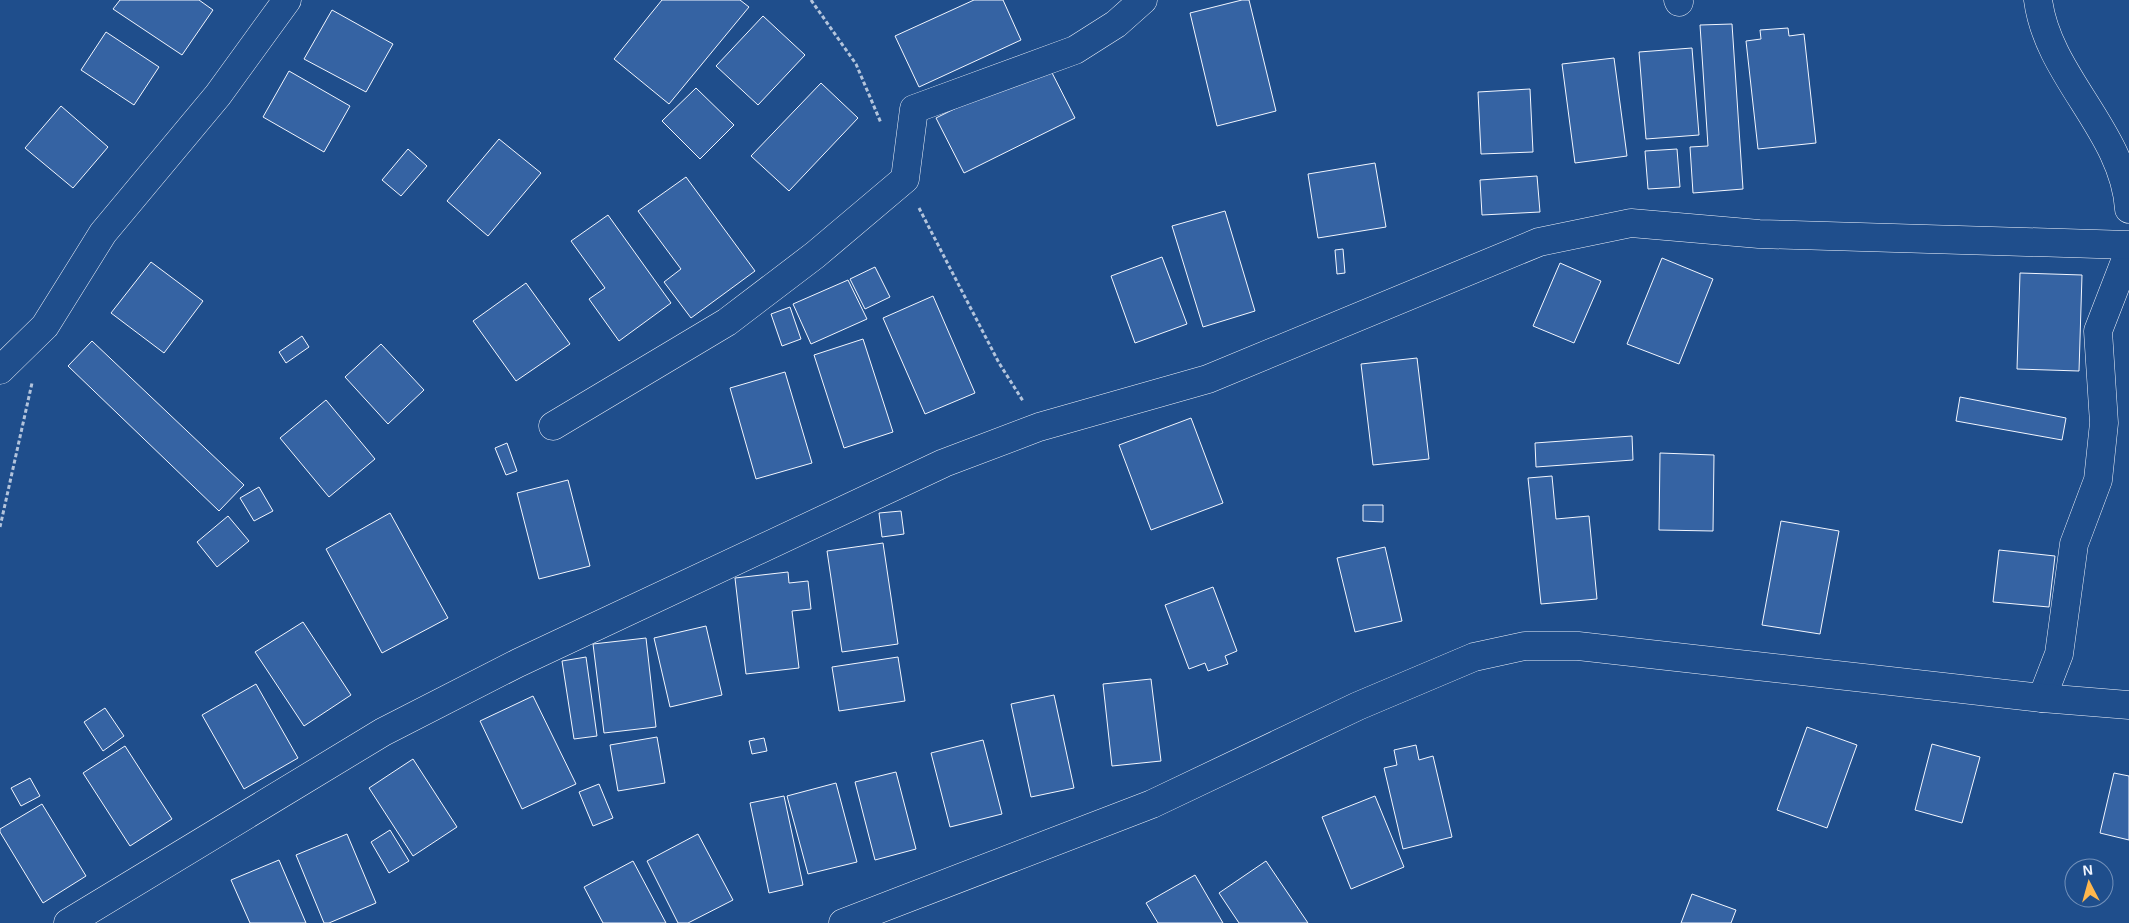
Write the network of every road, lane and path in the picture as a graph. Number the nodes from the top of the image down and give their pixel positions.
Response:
1 (287, 0) edge
2 (811, 0) edge
3 (1143, 0) edge
4 (2038, 0) edge
5 (882, 126) dead end
6 (904, 179) junction
7 (2129, 209) edge
8 (2129, 245) edge
9 (2129, 251) edge
10 (0, 370) edge
11 (34, 374) dead end
12 (553, 426) dead end
13 (1039, 427) junction
14 (0, 527) edge
15 (2042, 698) junction
16 (2129, 705) edge
17 (68, 923) edge
18 (843, 923) edge

1 - 10 street
2 - 5 path
3 - 6 street
4 - 7 street
6 - 12 street
6 - 13 path
8 - 13 street
9 - 15 street
11 - 14 path
13 - 17 street
15 - 16 street
15 - 18 street

